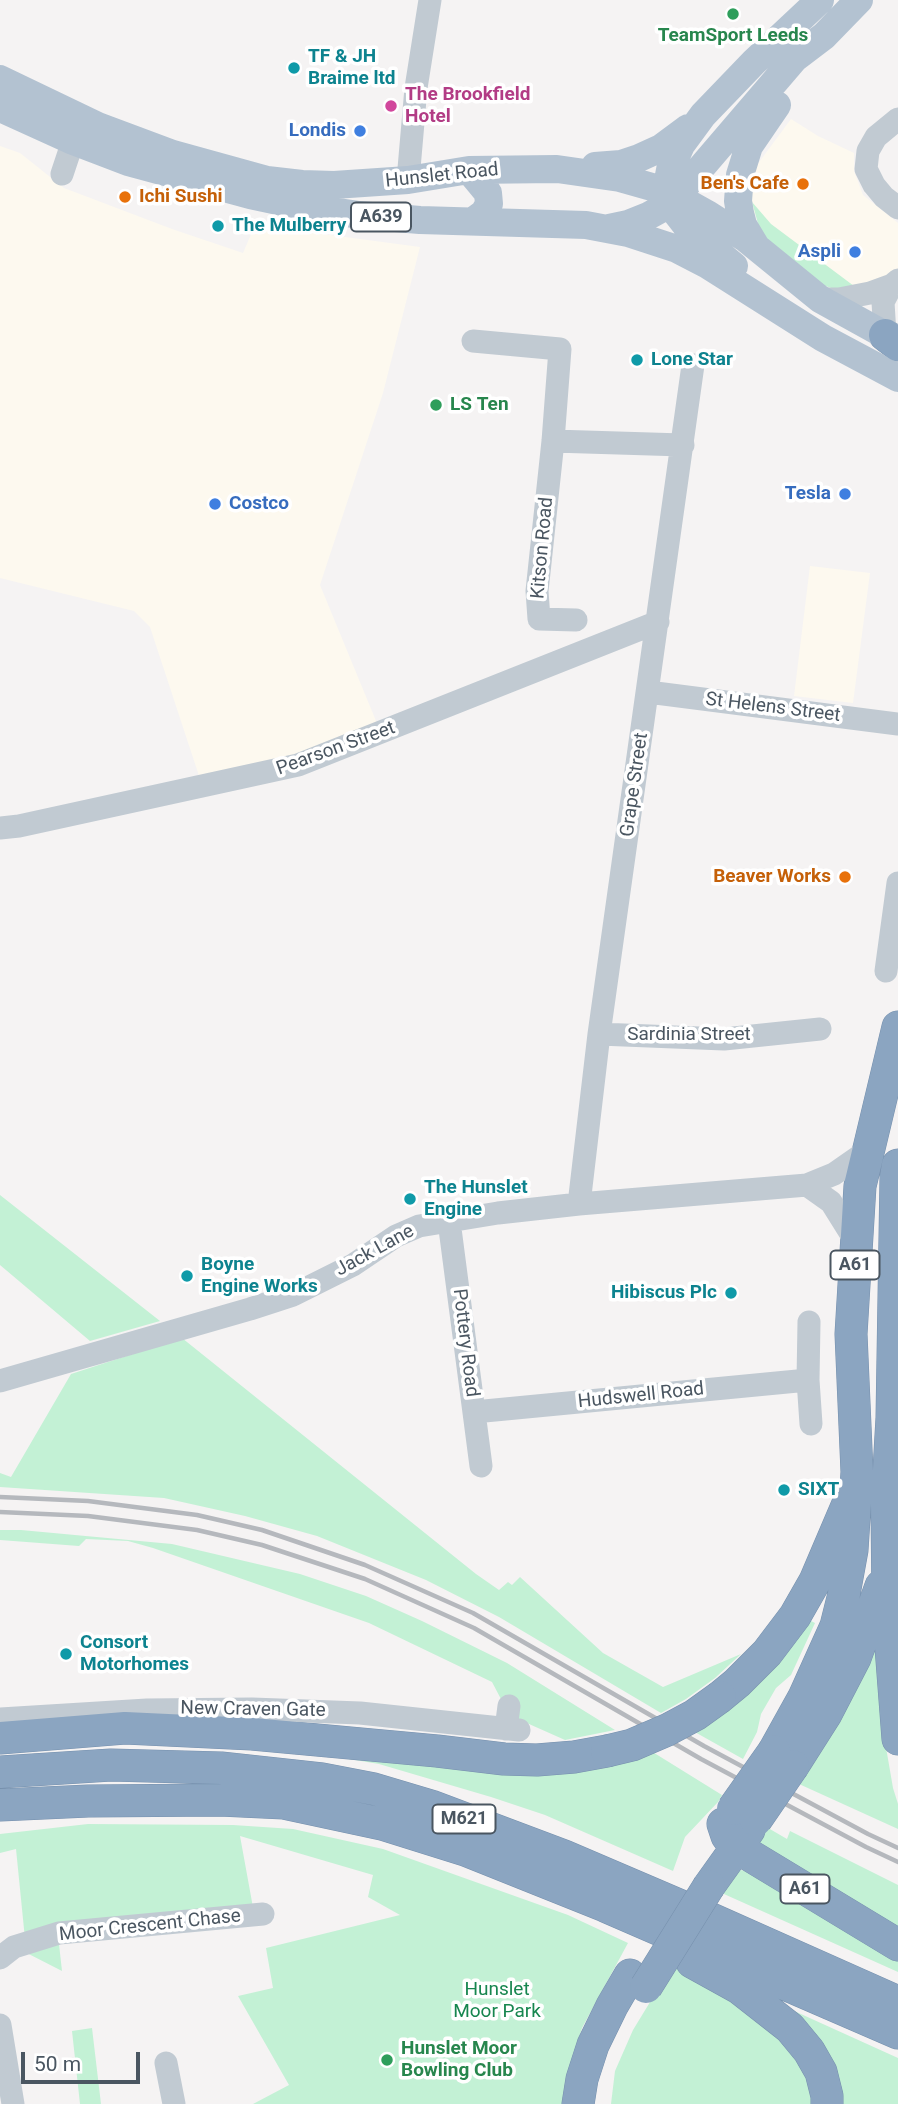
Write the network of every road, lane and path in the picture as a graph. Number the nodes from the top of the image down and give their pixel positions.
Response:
1 (429, 0) edge
2 (820, 0) edge
3 (859, 0) edge
4 (824, 36) junction
5 (0, 79) edge
6 (0, 108) edge
7 (703, 115) junction
8 (898, 119) edge
9 (73, 141) junction
10 (557, 169) junction
11 (469, 170) junction
12 (62, 174) dead end
13 (408, 180) junction
14 (671, 197) junction
15 (898, 208) edge
16 (473, 221) junction
17 (606, 229) junction
18 (755, 246) junction
19 (895, 282) edge
20 (820, 299) junction
21 (809, 328) junction
22 (893, 340) edge
23 (473, 341) dead end
24 (693, 365) dead end
25 (898, 378) edge
26 (553, 441) junction
27 (683, 445) junction
28 (576, 620) dead end
29 (658, 622) junction
30 (648, 692) junction
31 (898, 724) edge
32 (0, 828) edge
33 (898, 883) edge
34 (886, 971) dead end
35 (820, 1029) dead end
36 (599, 1034) junction
37 (896, 1039) edge
38 (867, 1151) junction
39 (898, 1165) edge
40 (807, 1185) junction
41 (579, 1204) junction
42 (449, 1221) junction
43 (856, 1242) junction
44 (809, 1322) dead end
45 (808, 1380) junction
46 (0, 1381) edge
47 (474, 1412) junction
48 (895, 1423) edge
49 (811, 1424) dead end
50 (481, 1466) dead end
51 (856, 1483) junction
52 (889, 1562) junction
53 (509, 1706) dead end
54 (0, 1719) edge
55 (0, 1738) edge
56 (898, 1739) edge
57 (783, 1758) junction
58 (3, 1772) edge
59 (0, 1805) edge
60 (737, 1825) junction
61 (550, 1884) junction
62 (263, 1914) dead end
63 (898, 1945) edge
64 (0, 1958) edge
65 (638, 1981) junction
66 (898, 2002) edge
67 (0, 2025) edge
68 (898, 2033) edge
69 (166, 2063) dead end
70 (13, 2104) edge
71 (174, 2104) edge
72 (578, 2104) edge
73 (598, 2104) edge
74 (827, 2104) edge

1 - 13 street
2 - 7 main road
3 - 4 main road
4 - 14 main road
4 - 18 main road
5 - 13 main road, Hunslet Road / A639
6 - 9 main road, Hunslet Road / A639
7 - 10 main road
7 - 14 main road
8 - 15 street
9 - 12 street
9 - 16 main road, Hunslet Road / A639
10 - 11 main road, Hunslet Road / A639
10 - 14 main road, Hunslet Road / A639
11 - 13 main road, Hunslet Road / A639
11 - 16 main road
14 - 17 main road
14 - 18 main road, Hunslet Road / A639
14 - 21 main road
16 - 17 main road, Hunslet Road / A639
17 - 21 main road, Hunslet Road / A639
18 - 20 main road, Hunslet Road / A639
19 - 20 street
19 - 22 street
20 - 22 main road, Hunslet Road / A639
21 - 25 main road, Hunslet Road / A639
23 - 26 street, Kitson Road
24 - 27 street, Grape Street
26 - 27 street
26 - 28 street, Kitson Road
27 - 29 street, Grape Street
29 - 30 street, Grape Street
29 - 32 street, Pearson Street
30 - 31 street, St Helens Street
30 - 36 street, Grape Street
33 - 34 street
35 - 36 street, Sardinia Street
36 - 41 street, Grape Street
37 - 38 highway, A61
38 - 40 street, Jack Lane
38 - 43 highway, A61
39 - 48 highway, A61
40 - 41 street, Jack Lane
40 - 43 street
41 - 42 street, Jack Lane
42 - 46 street, Jack Lane
42 - 47 street, Pottery Road
43 - 51 highway, A61
44 - 45 street
45 - 47 street, Hudswell Road
45 - 49 street
47 - 50 street, Pottery Road
48 - 52 highway, A61
51 - 55 highway, bridge
51 - 57 highway, A61
52 - 56 highway, A61
52 - 57 highway, A61
53 - 54 street, New Craven Gate
57 - 60 highway, A61, bridge
58 - 66 highway, M621
59 - 61 highway, M621
60 - 63 highway, A61
60 - 65 highway, bridge
61 - 68 highway, M621
61 - 74 highway
62 - 64 street, Moor Crescent Chase
65 - 72 highway
65 - 73 highway
67 - 70 street
69 - 71 street

